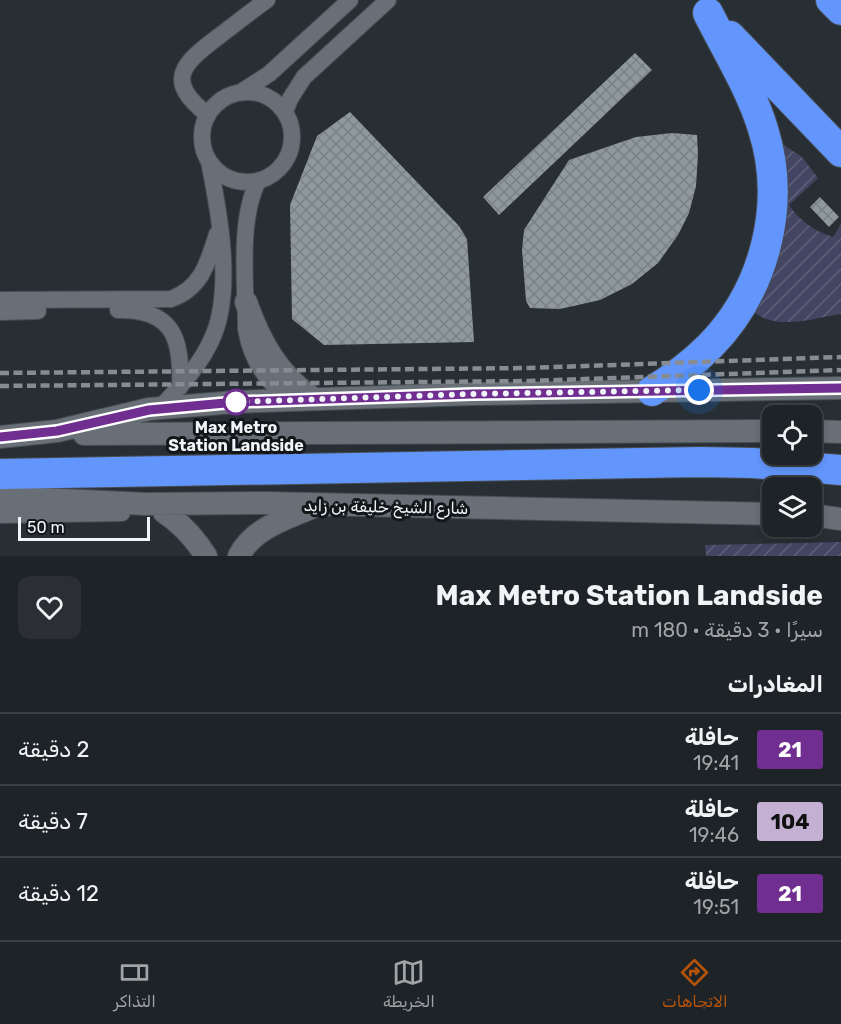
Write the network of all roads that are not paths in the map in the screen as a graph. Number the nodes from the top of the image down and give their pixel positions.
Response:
1 (267, 0) edge
2 (350, 0) edge
3 (388, 0) edge
4 (831, 0) edge
5 (701, 7) edge
6 (841, 10) edge
7 (241, 92) junction
8 (285, 112) junction
9 (208, 115) junction
10 (841, 152) edge
11 (208, 161) junction
12 (258, 181) junction
13 (220, 225) junction
14 (0, 300) edge
15 (246, 302) junction
16 (0, 312) edge
17 (180, 387) junction
18 (841, 388) edge
19 (652, 391) junction
20 (314, 399) junction
21 (290, 400) junction
22 (160, 408) junction
23 (762, 431) edge
24 (822, 431) edge
25 (841, 432) edge
26 (40, 434) junction
27 (0, 437) edge
28 (841, 470) edge
29 (0, 474) edge
30 (0, 497) edge
31 (266, 503) junction
32 (315, 506) junction
33 (164, 512) junction
34 (0, 514) edge
35 (762, 514) edge
36 (822, 516) edge
37 (841, 519) edge
38 (206, 556) edge
39 (239, 556) edge

1 - 9 street
2 - 7 street
3 - 8 street
4 - 6 highway
5 - 10 highway
5 - 19 highway
7 - 8 street
7 - 9 street
8 - 12 street
9 - 11 street
11 - 12 street
11 - 13 street
12 - 15 street
13 - 14 street
13 - 17 street
15 - 20 main road
15 - 21 street
16 - 17 street
17 - 22 street
18 - 19 main road
19 - 20 main road
20 - 21 main road
21 - 22 main road
22 - 26 main road
23 - 26 main road
24 - 25 main road
26 - 27 main road
28 - 29 highway
30 - 31 main road, شارع الشيخ خليفة بن زايد
31 - 32 main road, شارع الشيخ خليفة بن زايد
31 - 33 main road
32 - 35 main road, شارع الشيخ خليفة بن زايد
32 - 39 main road
33 - 34 street
33 - 38 main road
36 - 37 main road

